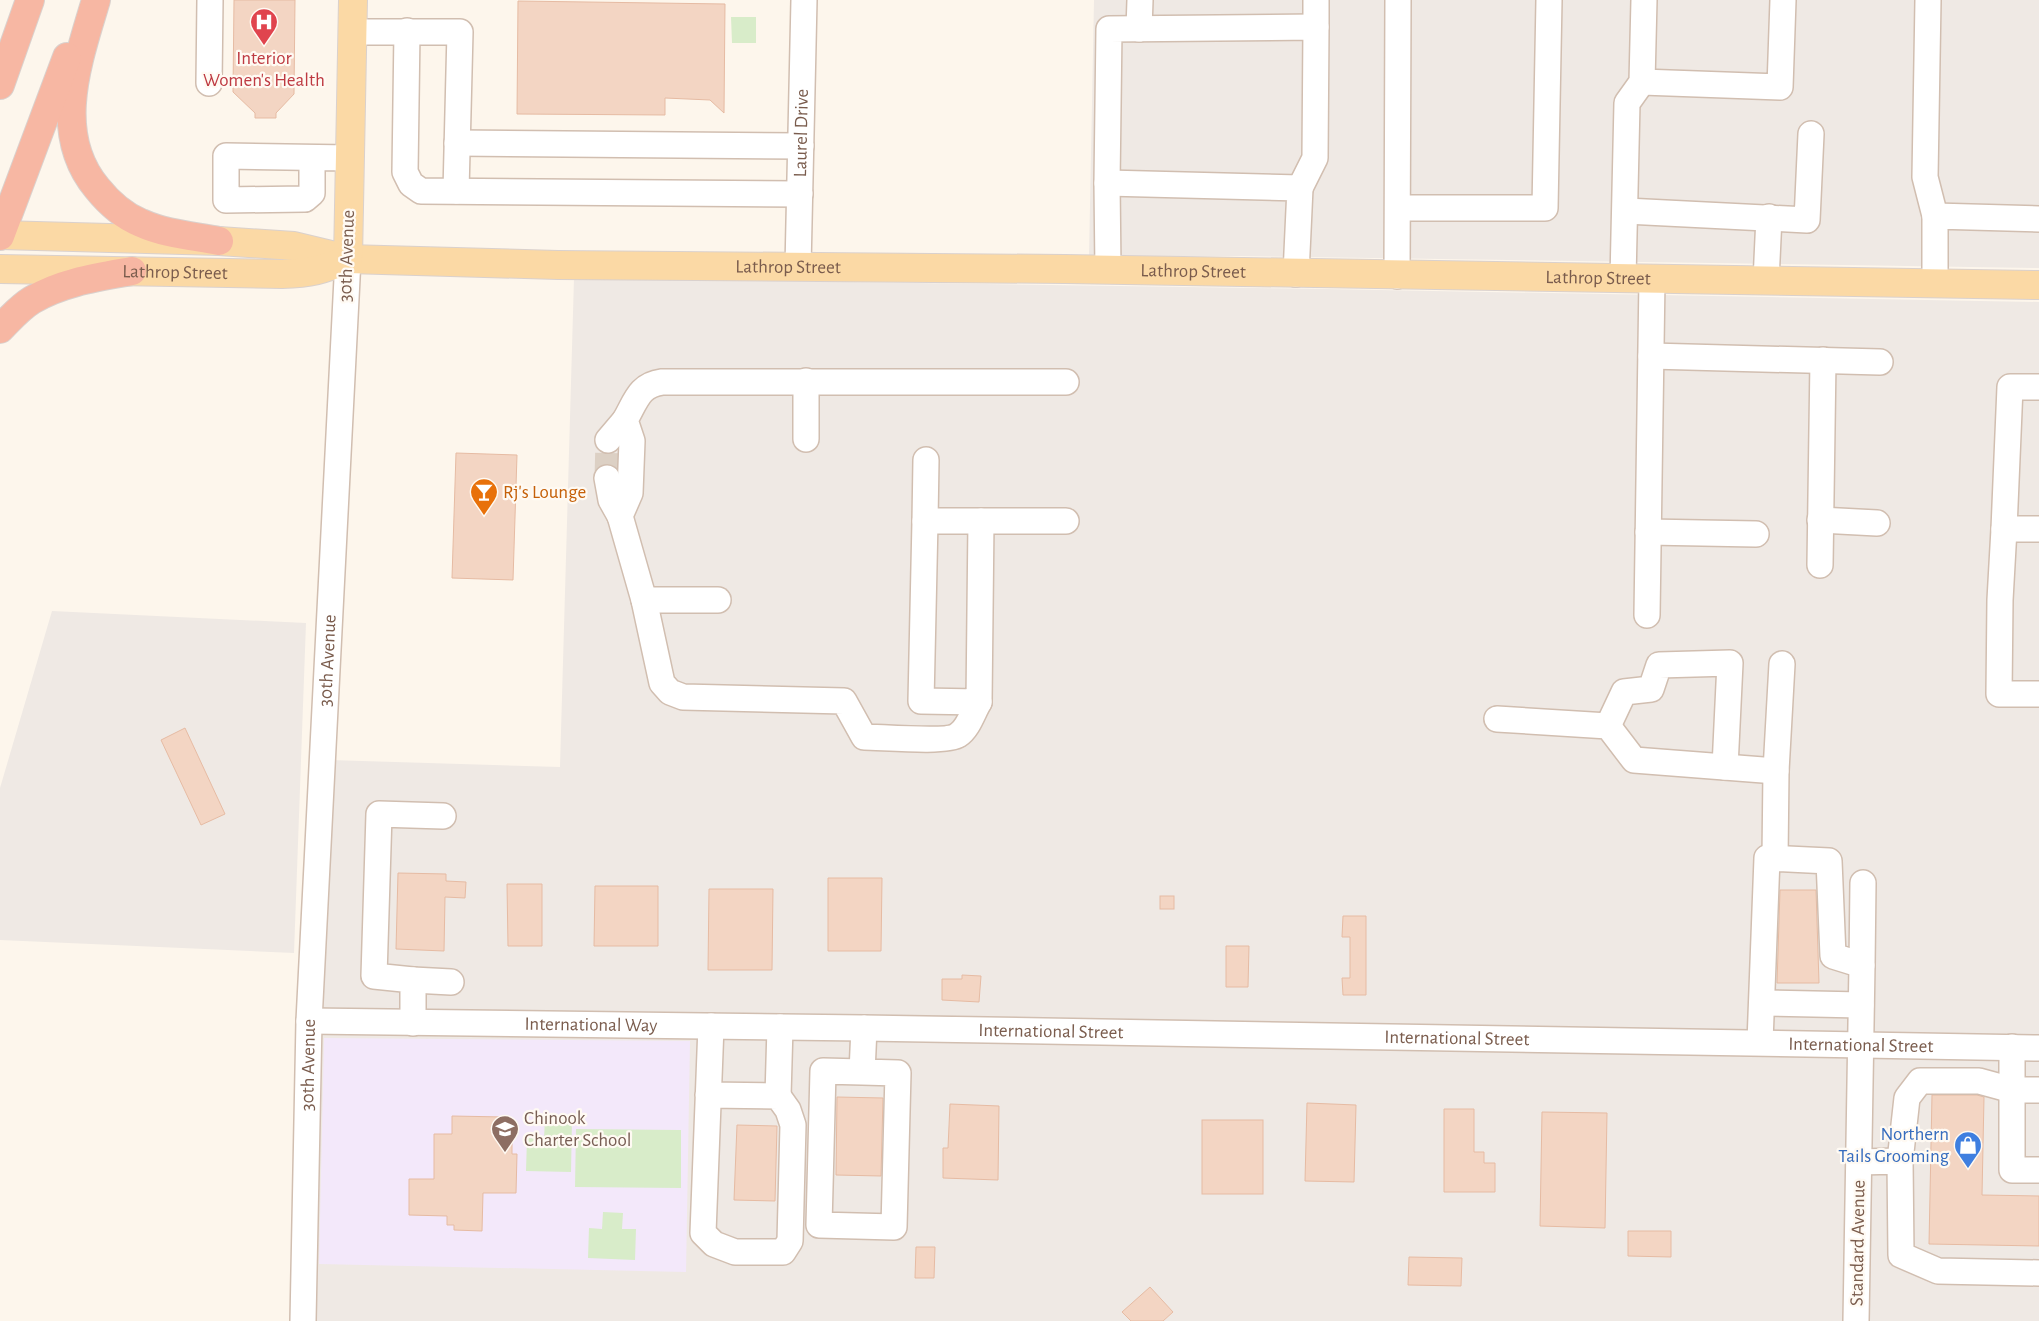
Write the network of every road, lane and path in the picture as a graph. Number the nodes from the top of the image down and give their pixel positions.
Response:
1 (22, 0) edge
2 (30, 0) edge
3 (89, 0) edge
4 (96, 0) edge
5 (210, 0) edge
6 (353, 0) edge
7 (804, 0) edge
8 (1140, 0) edge
9 (1316, 0) edge
10 (1398, 0) edge
11 (1549, 0) edge
12 (1644, 0) edge
13 (1783, 0) edge
14 (1928, 0) edge
15 (1316, 27) junction
16 (1139, 29) junction
17 (407, 31) junction
18 (352, 32) junction
19 (0, 55) edge
20 (1642, 82) junction
21 (208, 83) dead end
22 (0, 85) edge
23 (1810, 134) dead end
24 (457, 143) junction
25 (801, 146) junction
26 (312, 158) dead end
27 (350, 158) junction
28 (1106, 183) junction
29 (1300, 188) junction
30 (456, 191) junction
31 (800, 194) junction
32 (1399, 208) junction
33 (1626, 211) junction
34 (1935, 216) junction
35 (1769, 218) junction
36 (2039, 219) edge
37 (0, 236) edge
38 (219, 241) junction
39 (348, 259) junction
40 (798, 267) junction
41 (0, 269) edge
42 (1108, 270) junction
43 (132, 271) junction
44 (1296, 274) junction
45 (1398, 276) junction
46 (1623, 279) junction
47 (1652, 279) junction
48 (1766, 281) junction
49 (1935, 284) junction
50 (2039, 285) edge
51 (0, 329) edge
52 (1651, 356) junction
53 (1823, 360) junction
54 (1880, 362) dead end
55 (806, 381) junction
56 (1066, 382) dead end
57 (2039, 387) edge
58 (625, 420) junction
59 (806, 439) dead end
60 (608, 440) tunnel mouth
61 (926, 460) dead end
62 (607, 478) tunnel mouth
63 (620, 516) junction
64 (924, 520) junction
65 (1820, 520) junction
66 (981, 521) junction
67 (1066, 521) dead end
68 (1877, 523) dead end
69 (2004, 529) junction
70 (2039, 529) edge
71 (1648, 532) junction
72 (1756, 534) dead end
73 (1820, 565) dead end
74 (644, 600) junction
75 (718, 600) dead end
76 (1647, 615) dead end
77 (1782, 664) dead end
78 (2039, 694) edge
79 (979, 702) junction
80 (1497, 719) dead end
81 (1608, 726) junction
82 (1725, 767) junction
83 (1776, 771) junction
84 (443, 816) dead end
85 (1775, 858) junction
86 (1863, 883) dead end
87 (1862, 965) junction
88 (413, 980) junction
89 (452, 982) dead end
90 (1762, 1003) junction
91 (1861, 1005) junction
92 (309, 1022) junction
93 (413, 1023) junction
94 (711, 1026) junction
95 (780, 1027) junction
96 (869, 1028) junction
97 (1760, 1042) junction
98 (1861, 1044) junction
99 (2012, 1047) junction
100 (2039, 1048) edge
101 (862, 1072) junction
102 (2012, 1090) junction
103 (2039, 1090) edge
104 (708, 1095) junction
105 (778, 1096) junction
106 (1900, 1161) junction
107 (1859, 1162) junction
108 (2039, 1170) edge
109 (2039, 1273) edge
110 (304, 1321) edge
111 (1856, 1321) edge

1 - 19 highway
2 - 22 highway
3 - 37 highway
4 - 38 highway
5 - 21 street
6 - 18 main road, 30th Avenue
7 - 25 street, Laurel Drive
8 - 16 street
9 - 15 street
10 - 32 street
11 - 32 street
12 - 20 street
13 - 20 street
14 - 34 street
15 - 16 street
15 - 29 street
16 - 28 street
17 - 18 street
17 - 24 street
17 - 30 street
18 - 27 main road, 30th Avenue
20 - 33 street
23 - 35 street
24 - 25 street
24 - 30 street
25 - 31 street, Laurel Drive
26 - 27 street
27 - 39 main road, 30th Avenue
28 - 29 street
28 - 42 street
29 - 44 street
30 - 31 street
31 - 40 street, Laurel Drive
32 - 45 street
33 - 35 street
33 - 46 street
34 - 36 street
34 - 49 street
35 - 48 street
37 - 38 main road, Lathrop Street
38 - 39 main road, Lathrop Street
39 - 40 main road, Lathrop Street
39 - 43 main road, Lathrop Street
39 - 92 street, 30th Avenue
40 - 42 main road, Lathrop Street
41 - 43 main road, Lathrop Street
42 - 44 main road, Lathrop Street
43 - 51 highway
44 - 45 main road, Lathrop Street
45 - 46 main road, Lathrop Street
46 - 47 main road, Lathrop Street
47 - 48 main road, Lathrop Street
47 - 52 street
48 - 49 main road, Lathrop Street
49 - 50 main road, Lathrop Street
52 - 53 street
52 - 71 street
53 - 54 street
53 - 65 street
55 - 56 street
55 - 58 street
55 - 59 street
57 - 69 street
58 - 60 street
58 - 63 street
61 - 64 street
62 - 63 street
63 - 74 street
64 - 66 street
64 - 79 street
65 - 68 street
65 - 73 street
66 - 67 street
66 - 79 street
69 - 70 street
69 - 78 street
71 - 72 street
71 - 76 street
74 - 75 street
74 - 79 street
77 - 83 street
80 - 81 street
81 - 82 street
81 - 82 street
82 - 83 street
83 - 85 street
84 - 88 street
85 - 87 street
85 - 90 street
86 - 87 street, Standard Avenue
87 - 91 street, Standard Avenue
88 - 89 street
88 - 93 street
90 - 91 street
90 - 97 street
91 - 98 street, Standard Avenue
92 - 93 street, International Way
92 - 110 street, 30th Avenue
93 - 94 street, International Way
94 - 95 street, International Way
94 - 104 street
95 - 96 street, International Way
95 - 105 street
96 - 97 street, International Street
96 - 101 street
97 - 98 street, International Street
98 - 99 street, International Street
98 - 107 street, Standard Avenue
99 - 100 street, International Street
99 - 102 street
101 - 101 street
102 - 103 street
102 - 106 street
102 - 108 street
104 - 105 street
104 - 105 street
106 - 107 street
106 - 109 street
107 - 111 street, Standard Avenue

